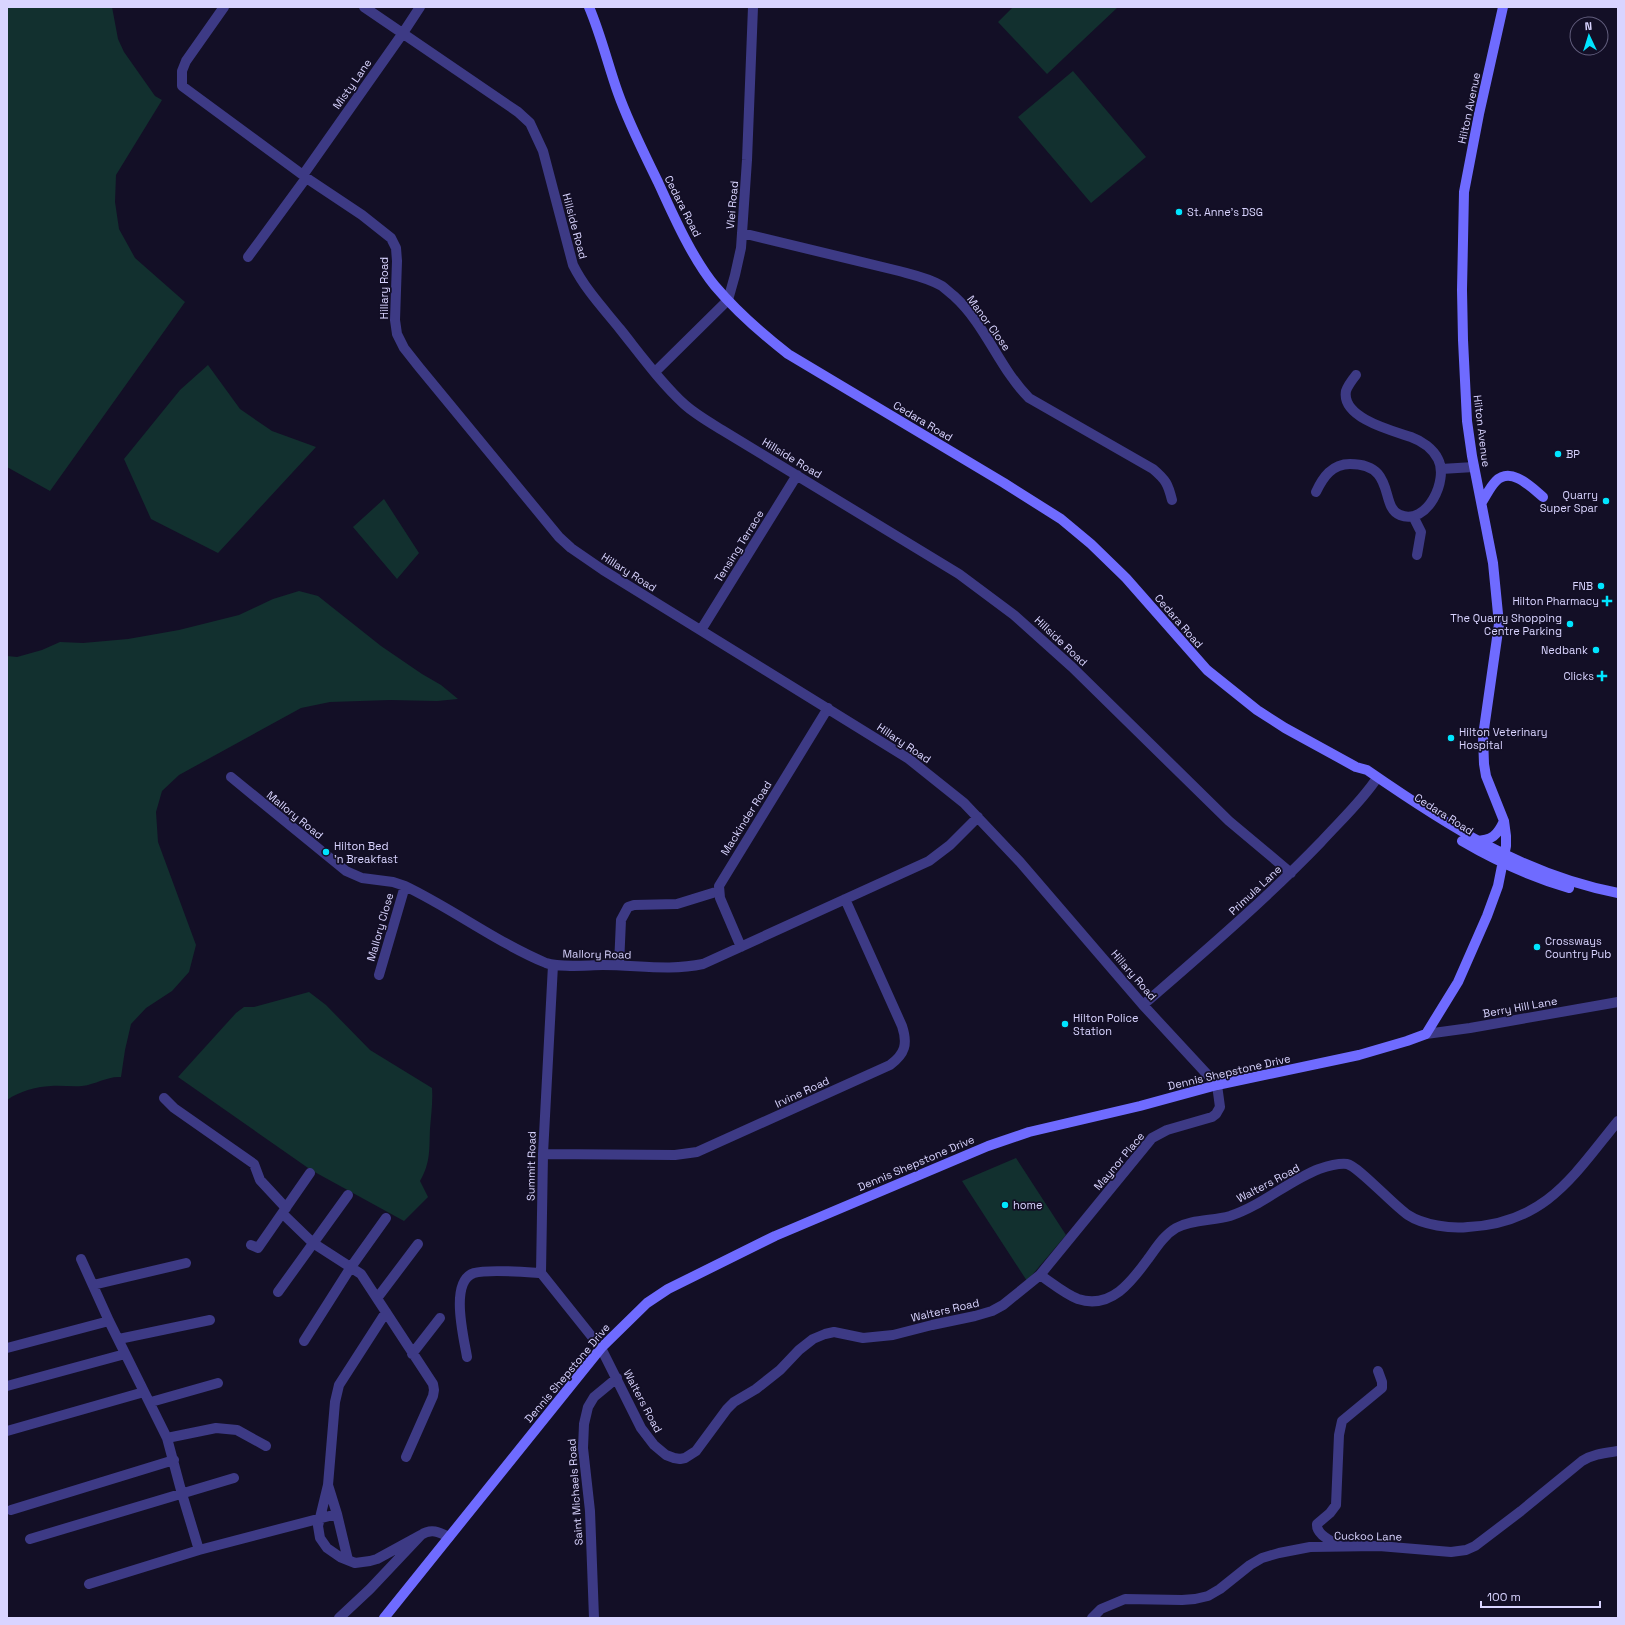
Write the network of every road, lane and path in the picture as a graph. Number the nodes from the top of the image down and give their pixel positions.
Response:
1 (224, 7) edge
2 (364, 7) edge
3 (420, 7) edge
4 (588, 7) edge
5 (753, 7) edge
6 (1503, 7) edge
7 (403, 33) junction
8 (304, 176) junction
9 (742, 233) junction
10 (248, 257) dead end
11 (728, 300) junction
12 (655, 372) junction
13 (1356, 376) dead end
14 (1474, 467) junction
15 (1441, 470) junction
16 (798, 475) junction
17 (1316, 492) dead end
18 (1543, 497) dead end
19 (1172, 500) dead end
20 (1482, 502) junction
21 (1413, 516) junction
22 (1418, 554) dead end
23 (701, 630) junction
24 (828, 708) junction
25 (231, 777) dead end
26 (1375, 780) junction
27 (978, 817) junction
28 (1504, 821) junction
29 (1476, 841) junction
30 (1504, 859) junction
31 (1290, 873) junction
32 (405, 886) junction
33 (719, 891) junction
34 (1618, 893) edge
35 (845, 899) junction
36 (1618, 899) edge
37 (741, 947) junction
38 (553, 965) junction
39 (619, 965) junction
40 (379, 976) dead end
41 (1618, 1002) edge
42 (1143, 1005) junction
43 (1426, 1034) junction
44 (1217, 1085) junction
45 (164, 1098) dead end
46 (1618, 1121) edge
47 (543, 1154) junction
48 (310, 1173) dead end
49 (348, 1195) dead end
50 (285, 1211) junction
51 (386, 1218) dead end
52 (312, 1243) junction
53 (418, 1244) dead end
54 (251, 1245) dead end
55 (81, 1259) dead end
56 (186, 1263) dead end
57 (351, 1267) junction
58 (541, 1273) junction
59 (1040, 1275) junction
60 (93, 1284) junction
61 (278, 1292) dead end
62 (378, 1298) junction
63 (386, 1312) junction
64 (440, 1318) dead end
65 (210, 1320) dead end
66 (109, 1321) junction
67 (119, 1339) junction
68 (304, 1341) dead end
69 (7, 1348) edge
70 (601, 1348) junction
71 (125, 1354) junction
72 (412, 1354) junction
73 (467, 1357) dead end
74 (1378, 1371) dead end
75 (617, 1378) junction
76 (218, 1383) dead end
77 (7, 1386) edge
78 (144, 1392) junction
79 (151, 1402) junction
80 (7, 1431) edge
81 (168, 1438) junction
82 (266, 1446) dead end
83 (1618, 1451) edge
84 (406, 1457) dead end
85 (174, 1460) junction
86 (234, 1478) dead end
87 (328, 1485) junction
88 (182, 1494) junction
89 (11, 1510) dead end
90 (337, 1514) junction
91 (319, 1518) junction
92 (421, 1535) junction
93 (449, 1537) junction
94 (30, 1539) dead end
95 (1341, 1547) junction
96 (199, 1550) junction
97 (348, 1560) junction
98 (88, 1584) dead end
99 (338, 1618) edge
100 (384, 1618) edge
101 (594, 1618) edge
102 (1092, 1618) edge

1 - 8 street, Hillary Road
2 - 7 street, Hillside Road
3 - 7 street, Misty Lane
4 - 11 street, Cedara Road
5 - 9 street, Vlei Road
6 - 14 street, Hilton Avenue
7 - 8 street, Misty Lane
7 - 12 street, Hillside Road
8 - 10 street, Misty Lane
8 - 23 street, Hillary Road
9 - 11 street, Vlei Road
9 - 19 street, Manor Close
11 - 12 street
11 - 26 street, Cedara Road
12 - 16 street, Hillside Road
13 - 15 street
14 - 15 street
14 - 20 street, Hilton Avenue
15 - 21 street
16 - 23 street, Tensing Terrace
16 - 31 street, Hillside Road
17 - 21 street
18 - 20 street
20 - 28 street, Hilton Avenue
21 - 22 street
23 - 24 street, Hillary Road
24 - 27 street, Hillary Road
24 - 33 street, Mackinder Road
25 - 32 street, Mallory Road
26 - 29 street, Cedara Road
26 - 30 street, Cedara Road
26 - 31 street, Primula Lane
27 - 35 street, Mallory Road
27 - 42 street, Hillary Road
28 - 29 street
28 - 30 street, Hilton Avenue
29 - 30 street, Cedara Road
30 - 34 street
30 - 36 street
30 - 43 street
31 - 42 street, Primula Lane
32 - 38 street, Mallory Road
32 - 40 street, Mallory Close
33 - 37 street
33 - 39 street
35 - 37 street, Mallory Road
35 - 47 street, Irvine Road
37 - 39 street, Mallory Road
38 - 39 street, Mallory Road
38 - 47 street, Summit Road
41 - 43 street, Berry Hill Lane
42 - 44 street, Hillary Road
43 - 44 street, Dennis Shepstone Drive
44 - 59 street, Maynor Place
44 - 70 street, Dennis Shepstone Drive
45 - 50 street
46 - 59 street, Walters Road
47 - 58 street, Summit Road
48 - 50 street
49 - 52 street
50 - 52 street
50 - 54 street
51 - 57 street
52 - 57 street
52 - 61 street
53 - 62 street
55 - 60 street
56 - 60 street
57 - 62 street
57 - 68 street
58 - 70 street
58 - 73 street
59 - 75 street, Walters Road
60 - 66 street
62 - 63 street
63 - 72 street
63 - 87 street
64 - 72 street
65 - 67 street
66 - 67 street
66 - 69 street
67 - 71 street
70 - 75 street, Walters Road
70 - 93 street, Dennis Shepstone Drive
71 - 77 street
71 - 78 street
72 - 84 street
74 - 95 street
75 - 101 street, Saint Michaels Road
76 - 79 street
78 - 79 street
78 - 80 street
79 - 81 street
81 - 82 street
81 - 85 street
83 - 95 street, Cuckoo Lane
85 - 88 street
85 - 89 street
86 - 88 street
87 - 90 street
87 - 91 street
88 - 94 street
88 - 96 street
90 - 91 street
90 - 97 street
91 - 96 street
91 - 97 street
92 - 93 street
92 - 97 street
92 - 99 street
93 - 100 street, Dennis Shepstone Drive
95 - 102 street, Cuckoo Lane
96 - 98 street

